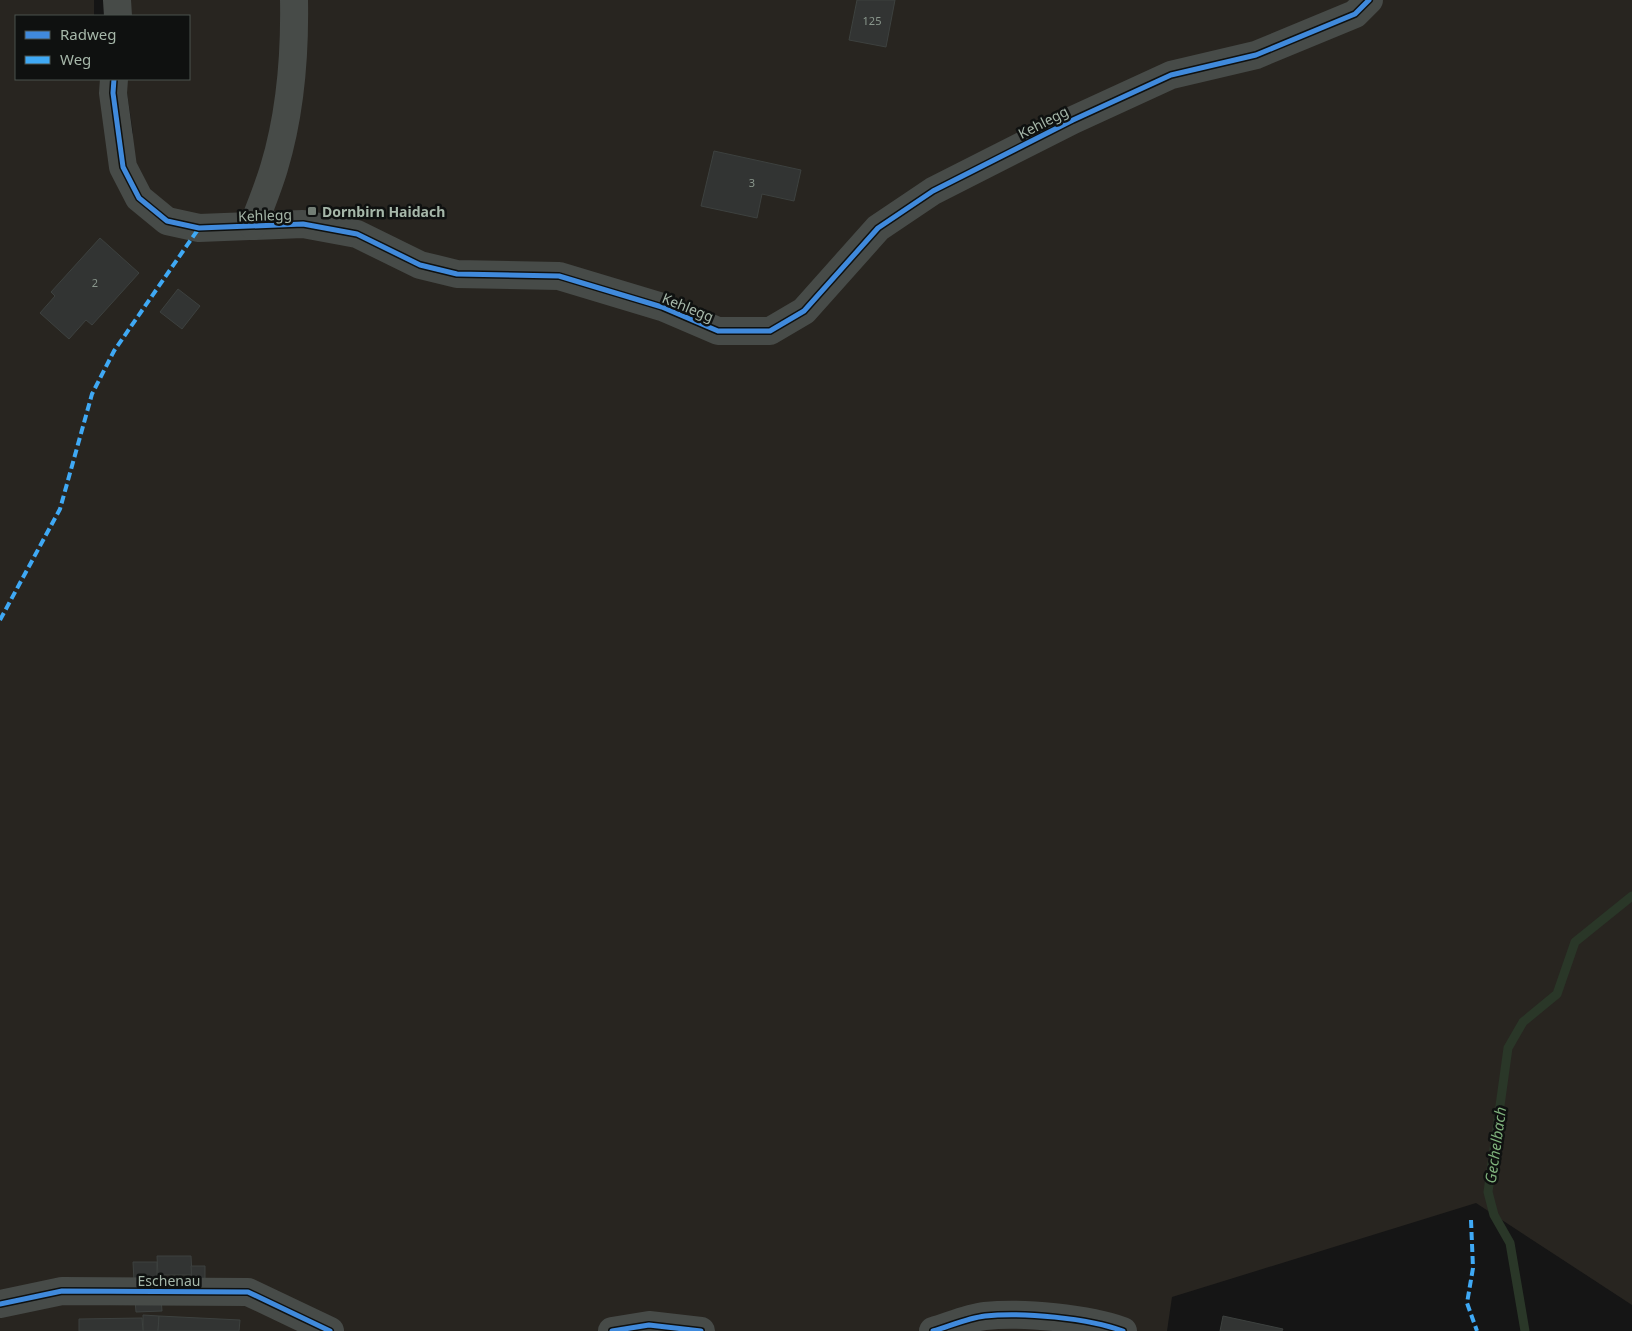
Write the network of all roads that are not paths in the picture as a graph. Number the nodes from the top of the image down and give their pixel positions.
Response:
1 (117, 0) edge
2 (294, 0) edge
3 (1369, 0) edge
4 (118, 15) edge
5 (114, 80) edge
6 (252, 226) junction
7 (0, 1304) edge
8 (330, 1331) edge
9 (612, 1331) edge
10 (701, 1331) edge
11 (933, 1331) edge
12 (1123, 1331) edge

1 - 4 street
2 - 6 street, Kehlegg
3 - 6 street, Kehlegg
5 - 6 street, Kehlegg
7 - 8 street, Eschenau
9 - 10 street
11 - 12 street

